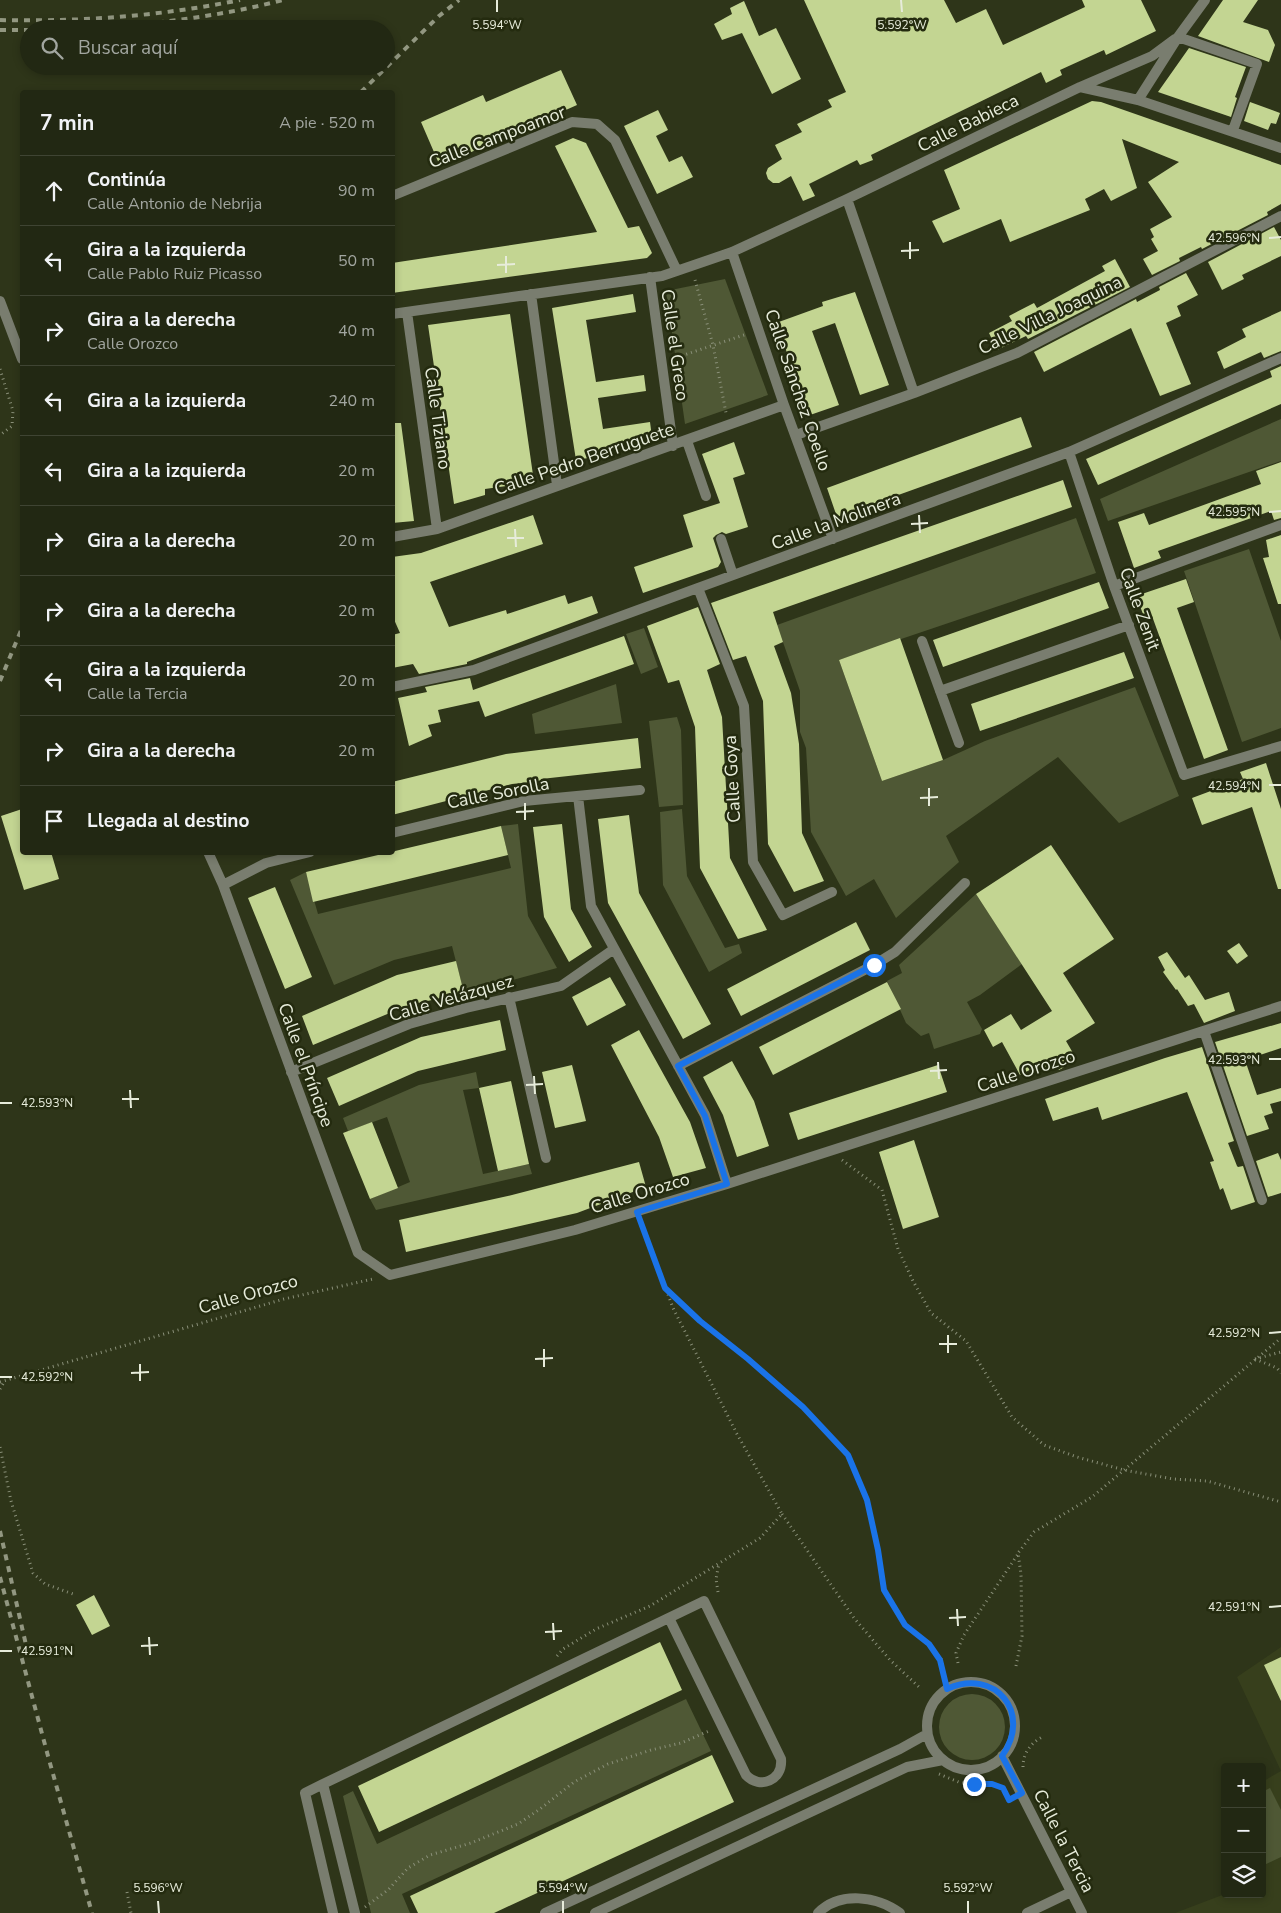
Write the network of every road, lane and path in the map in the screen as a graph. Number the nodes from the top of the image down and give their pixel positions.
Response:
1 (1205, 0) edge
2 (1178, 37) junction
3 (1080, 87) junction
4 (1138, 100) junction
5 (1233, 130) junction
6 (1281, 148) edge
7 (395, 195) edge
8 (847, 199) junction
9 (1281, 216) edge
10 (732, 252) junction
11 (677, 270) junction
12 (650, 278) junction
13 (695, 280) dead end
14 (531, 294) junction
15 (0, 301) edge
16 (407, 312) junction
17 (395, 314) edge
18 (750, 333) dead end
19 (713, 345) junction
20 (20, 353) edge
21 (1281, 358) edge
22 (672, 359) dead end
23 (0, 368) edge
24 (914, 393) junction
25 (784, 405) junction
26 (726, 414) dead end
27 (0, 435) edge
28 (796, 435) junction
29 (687, 441) junction
30 (673, 446) junction
31 (1069, 452) junction
32 (557, 485) junction
33 (706, 496) dead end
34 (1281, 525) edge
35 (437, 529) junction
36 (395, 536) edge
37 (721, 539) dead end
38 (833, 539) junction
39 (733, 576) junction
40 (1114, 586) junction
41 (698, 588) junction
42 (1128, 625) junction
43 (922, 641) dead end
44 (395, 686) edge
45 (940, 691) junction
46 (959, 742) dead end
47 (1281, 746) edge
48 (640, 790) dead end
49 (578, 796) junction
50 (395, 831) edge
51 (209, 855) edge
52 (298, 855) edge
53 (965, 883) dead end
54 (223, 885) junction
55 (832, 892) dead end
56 (614, 949) junction
57 (509, 997) junction
58 (1281, 1006) edge
59 (1204, 1031) junction
60 (678, 1066) junction
61 (291, 1072) junction
62 (546, 1158) dead end
63 (841, 1160) dead end
64 (727, 1184) junction
65 (1262, 1200) dead end
66 (637, 1212) junction
67 (390, 1275) junction
68 (665, 1288) junction
69 (1281, 1338) edge
70 (1281, 1352) edge
71 (1255, 1359) junction
72 (1281, 1373) edge
73 (2, 1382) edge
74 (0, 1389) edge
75 (0, 1447) edge
76 (1124, 1470) junction
77 (1281, 1502) edge
78 (782, 1514) junction
79 (1018, 1553) junction
80 (719, 1563) junction
81 (718, 1592) dead end
82 (76, 1595) dead end
83 (669, 1618) junction
84 (553, 1661) dead end
85 (958, 1663) dead end
86 (1016, 1666) dead end
87 (919, 1687) dead end
88 (947, 1689) junction
89 (709, 1731) dead end
90 (927, 1734) junction
91 (1044, 1736) dead end
92 (1002, 1756) junction
93 (943, 1760) junction
94 (1024, 1771) dead end
95 (934, 1773) dead end
96 (323, 1784) junction
97 (1022, 1793) junction
98 (127, 1892) dead end
99 (1071, 1892) junction
100 (364, 1907) dead end
101 (131, 1913) edge
102 (332, 1913) edge
103 (355, 1913) edge
104 (545, 1913) edge
105 (594, 1913) edge
106 (818, 1913) edge
107 (900, 1913) edge
108 (1027, 1913) edge
109 (1082, 1913) edge

1 - 2 street
2 - 3 street, Calle Babieca
2 - 4 street
2 - 5 street
3 - 4 street
3 - 8 street, Calle Babieca
4 - 5 street
5 - 6 street
7 - 11 street, Calle Campoamor
8 - 10 street, Calle Babieca
8 - 24 street
9 - 24 street, Calle Villa Joaquina
10 - 11 street, Calle Babieca
10 - 25 street, Calle Sánchez Coello
11 - 12 street, Calle Babieca
12 - 14 street, Calle Babieca
12 - 30 street, Calle el Greco
13 - 19 path
14 - 16 street, Calle Babieca
14 - 32 street
15 - 20 street
16 - 17 street, Calle Babieca
16 - 35 street, Calle Tiziano
18 - 19 path
19 - 22 path
19 - 26 path
21 - 31 street, Calle la Molinera
23 - 27 path
24 - 28 street, Calle Villa Joaquina
25 - 28 street, Calle Sánchez Coello
25 - 29 street, Calle Pedro Berruguete
28 - 38 street, Calle Sánchez Coello
29 - 30 street, Calle Pedro Berruguete
29 - 33 street
30 - 32 street, Calle Pedro Berruguete
31 - 38 street, Calle la Molinera
31 - 40 street, Calle Zenit
32 - 35 street, Calle Pedro Berruguete
34 - 40 street
35 - 36 street, Calle Pedro Berruguete
37 - 39 street
38 - 39 street, Calle la Molinera
39 - 41 street, Calle la Molinera
40 - 42 street, Calle Zenit
41 - 44 street, Calle la Molinera
41 - 55 street, Calle Goya
42 - 45 street
42 - 47 street, Calle Zenit
43 - 45 street
45 - 46 street
48 - 49 street, Calle Sorolla
49 - 50 street, Calle Sorolla
49 - 56 street
51 - 54 street, Calle el Príncipe
52 - 54 street
53 - 60 street
54 - 61 street, Calle el Príncipe
56 - 57 street, Calle Velázquez
56 - 60 street
57 - 61 street, Calle Velázquez
57 - 62 street
58 - 59 street, Calle Orozco
59 - 64 street, Calle Orozco
59 - 65 street
60 - 64 street
61 - 67 street, Calle el Príncipe
63 - 76 path
64 - 66 street, Calle Orozco
66 - 67 street, Calle Orozco
66 - 68 path
67 - 73 path, Calle Orozco
68 - 78 path
68 - 88 path
69 - 71 path
70 - 71 path
71 - 72 path
71 - 76 path
73 - 74 path
75 - 82 path
76 - 77 path
76 - 79 path
78 - 80 path
78 - 87 path
79 - 85 path
79 - 86 path
80 - 81 path
80 - 84 path
83 - 83 street
83 - 96 street
88 - 90 street
88 - 92 street
89 - 100 path
90 - 93 street
90 - 104 street
91 - 94 path
92 - 93 street
92 - 97 street, Calle la Tercia
93 - 105 street
95 - 97 path
96 - 102 street
96 - 103 street
97 - 99 street, Calle la Tercia
98 - 101 path
99 - 108 street
99 - 109 street, Calle la Tercia
106 - 107 street

